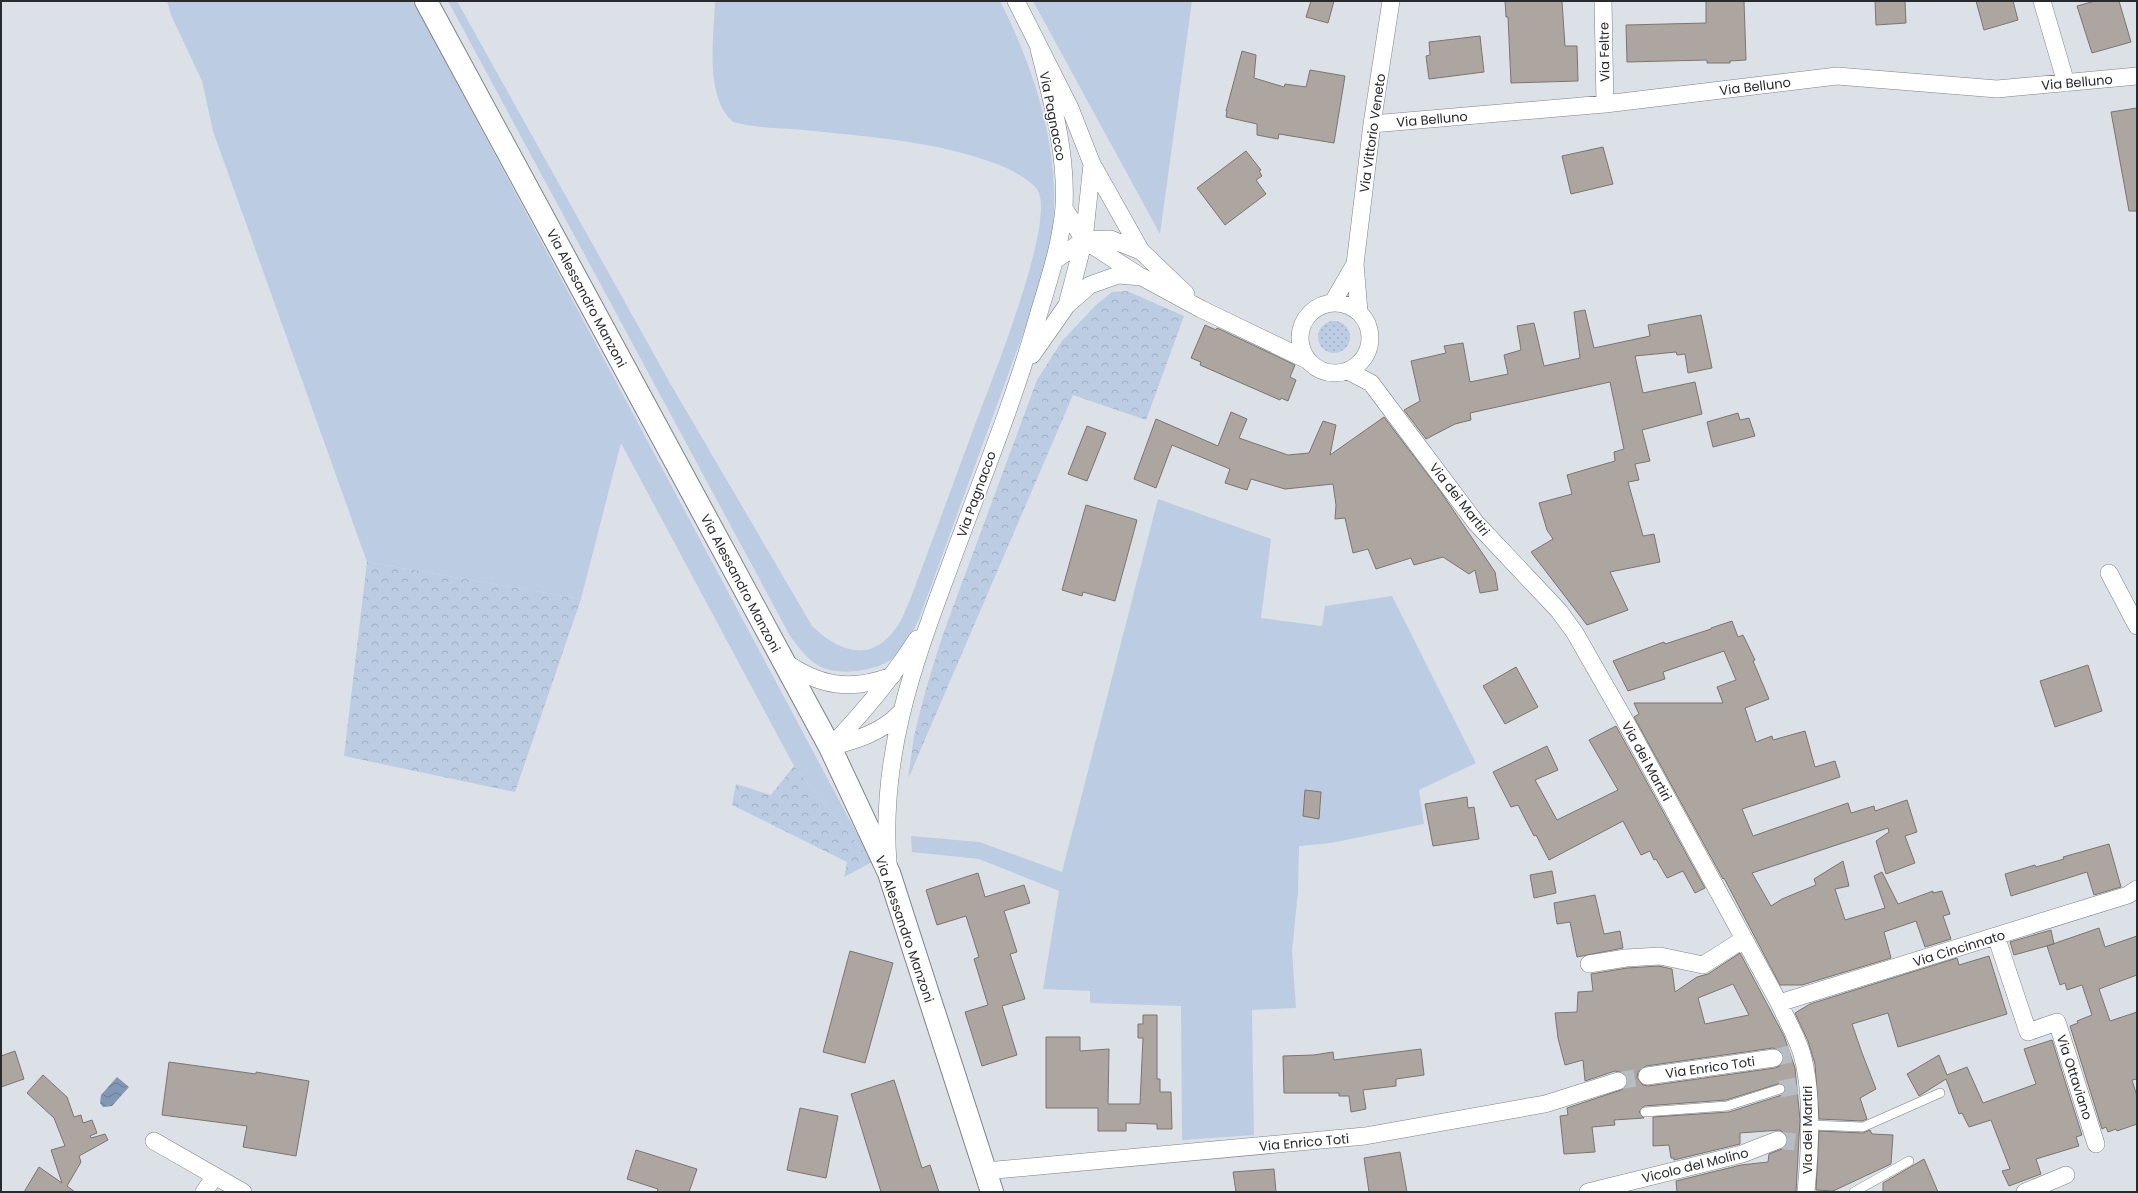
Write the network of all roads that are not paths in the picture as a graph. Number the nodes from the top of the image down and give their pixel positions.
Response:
1 (426, 1) edge
2 (1016, 1) edge
3 (1391, 1) edge
4 (1603, 1) edge
5 (2042, 1) edge
6 (1039, 49) junction
7 (2137, 76) edge
8 (2066, 83) junction
9 (1604, 104) junction
10 (1372, 124) junction
11 (1092, 164) junction
12 (1064, 208) junction
13 (1084, 240) junction
14 (1141, 251) junction
15 (1054, 261) junction
16 (1355, 264) junction
17 (1142, 277) junction
18 (1333, 302) junction
19 (1067, 305) junction
20 (1201, 309) junction
21 (1359, 312) junction
22 (1302, 324) junction
23 (1264, 339) junction
24 (1366, 356) junction
25 (1307, 360) junction
26 (1023, 367) junction
27 (1348, 370) junction
28 (1371, 383) junction
29 (2109, 573) dead end
30 (929, 621) junction
31 (2137, 626) edge
32 (782, 660) junction
33 (892, 676) junction
34 (900, 713) junction
35 (830, 747) junction
36 (889, 873) junction
37 (2137, 889) edge
38 (1996, 936) junction
39 (1744, 939) junction
40 (1589, 964) dead end
41 (1779, 1003) junction
42 (1774, 1058) tunnel mouth
43 (1647, 1076) tunnel mouth
44 (1618, 1081) tunnel mouth
45 (1780, 1089) tunnel mouth
46 (1940, 1093) dead end
47 (1645, 1112) dead end
48 (1810, 1125) junction
49 (1778, 1140) tunnel mouth
50 (154, 1141) dead end
51 (2096, 1144) dead end
52 (1909, 1161) dead end
53 (986, 1171) junction
54 (215, 1176) junction
55 (2066, 1176) dead end
56 (204, 1192) edge
57 (243, 1192) edge
58 (992, 1192) edge
59 (1588, 1192) edge
60 (1806, 1192) edge
61 (1854, 1192) edge
62 (2025, 1192) edge

1 - 32 street, Via Alessandro Manzoni
2 - 6 street, Via Pagnacco
3 - 10 street, Via Vittorio Veneto
4 - 9 street, Via Feltre
5 - 8 street
6 - 11 street, Via Pagnacco
6 - 12 street, Via Pagnacco
7 - 8 street, Via Belluno
8 - 9 street, Via Belluno
9 - 10 street, Via Belluno
10 - 16 street, Via Vittorio Veneto
11 - 13 street, Via Pagnacco
11 - 14 street, Via Pagnacco
12 - 13 street, Via Pagnacco
12 - 15 street, Via Pagnacco
13 - 14 street, Via Pagnacco
13 - 15 street
13 - 17 street, Via Pagnacco
13 - 19 street, Via Pagnacco
14 - 20 street, Via Pagnacco
15 - 26 street, Via Pagnacco
16 - 18 street, Via Vittorio Veneto
16 - 21 street, Via Vittorio Veneto
17 - 19 street, Via Pagnacco
17 - 20 street, Via Pagnacco
18 - 21 street
18 - 22 street
19 - 26 street, Via Pagnacco
20 - 23 street, Via Pagnacco
21 - 24 street
22 - 23 street
22 - 25 street
23 - 25 street, Via Pagnacco
24 - 27 street
24 - 28 street, Via dei Martiri
25 - 27 street
26 - 30 street, Via Pagnacco
27 - 28 street, Via dei Martiri
28 - 39 street, Via dei Martiri
29 - 31 street
30 - 33 street, Via Pagnacco
30 - 34 street, Via Pagnacco
32 - 33 street
32 - 35 street, Via Alessandro Manzoni
33 - 35 street, Via Pagnacco
34 - 35 street, Via Pagnacco
34 - 36 street, Via Pagnacco
35 - 36 street, Via Alessandro Manzoni
36 - 53 street, Via Alessandro Manzoni
37 - 38 street, Via Cincinnato
38 - 41 street, Via Cincinnato
38 - 51 street, Via Ottaviano
39 - 40 street
39 - 41 street, Via dei Martiri
41 - 48 street, Via dei Martiri
42 - 43 street, Via Enrico Toti
44 - 53 street, Via Enrico Toti
45 - 47 lane
46 - 48 lane
48 - 60 street, Via dei Martiri
49 - 59 street, Vicolo del Molino
50 - 54 street
52 - 61 lane
53 - 58 street, Via Alessandro Manzoni
54 - 56 street
54 - 57 street
55 - 62 street

